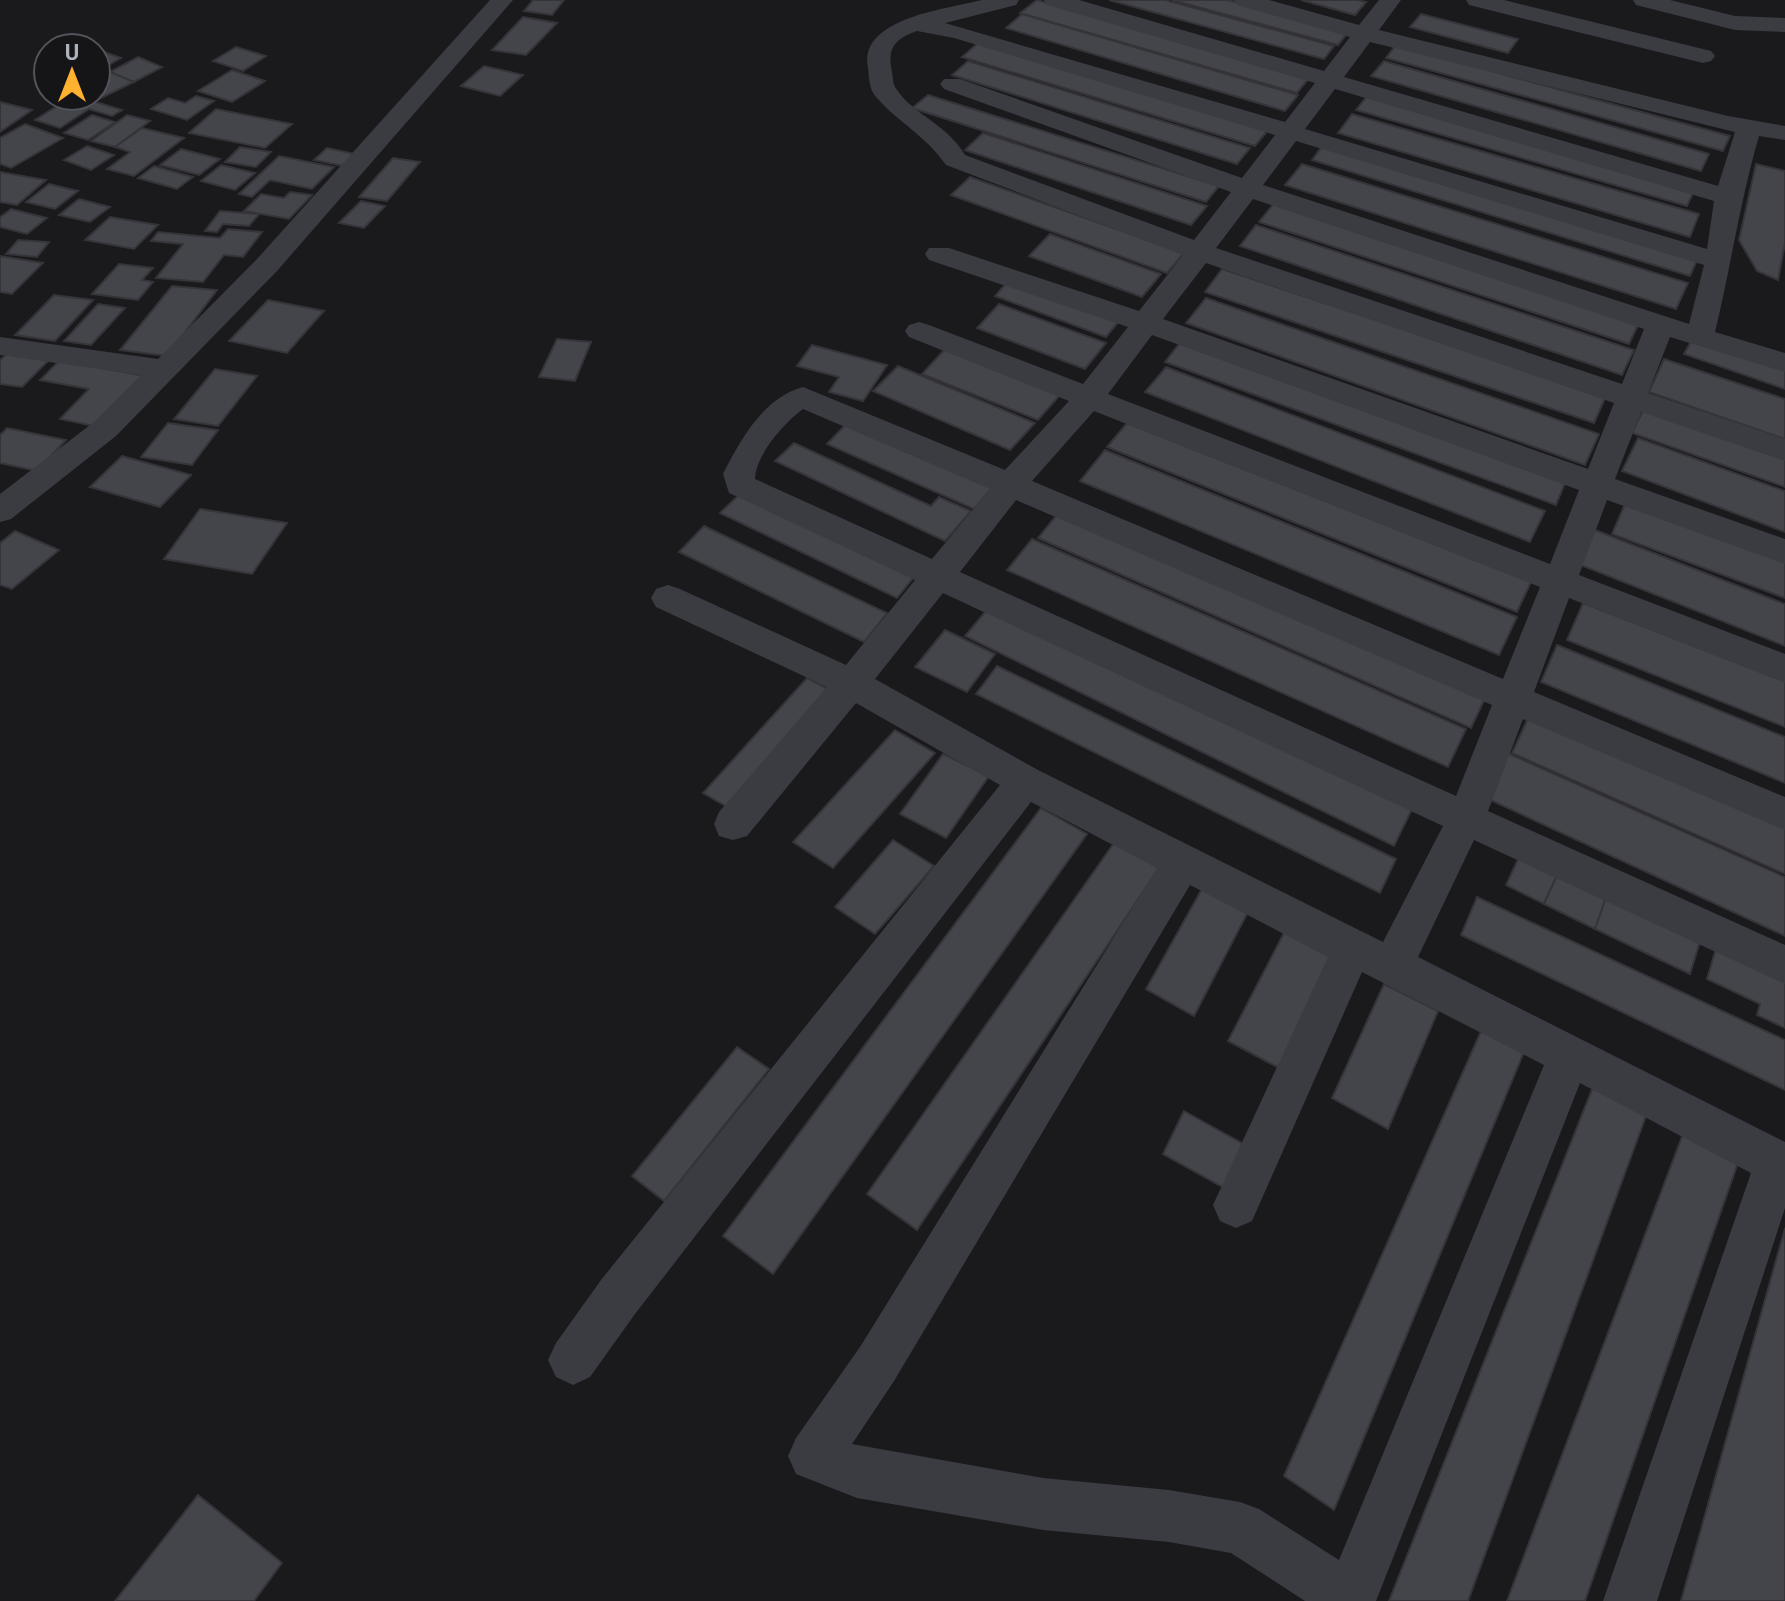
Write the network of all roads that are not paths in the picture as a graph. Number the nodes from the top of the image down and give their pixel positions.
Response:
1 (502, 0) edge
2 (1008, 0) edge
3 (1021, 0) edge
4 (1055, 0) edge
5 (1245, 0) edge
6 (1390, 0) edge
7 (1477, 0) edge
8 (1644, 0) edge
9 (1508, 4) edge
10 (916, 24) junction
11 (1785, 25) edge
12 (1366, 34) junction
13 (974, 39) junction
14 (1703, 56) dead end
15 (1331, 80) junction
16 (952, 84) dead end
17 (1749, 127) junction
18 (1291, 133) junction
19 (1785, 133) edge
20 (1248, 189) junction
21 (1728, 197) junction
22 (1201, 252) junction
23 (939, 254) dead end
24 (1719, 261) junction
25 (1146, 323) junction
26 (1660, 325) junction
27 (919, 331) dead end
28 (1700, 335) junction
29 (0, 346) edge
30 (1785, 363) edge
31 (164, 369) junction
32 (1632, 396) junction
33 (1088, 399) junction
34 (1785, 450) edge
35 (1011, 484) junction
36 (1598, 484) junction
37 (0, 511) edge
38 (1785, 552) edge
39 (938, 577) junction
40 (1559, 582) junction
41 (668, 598) dead end
42 (1785, 669) edge
43 (852, 683) junction
44 (1513, 699) junction
45 (1025, 781) junction
46 (1785, 814) edge
47 (1467, 816) junction
48 (733, 824) dead end
49 (1183, 861) junction
50 (1352, 949) junction
51 (1393, 965) junction
52 (1785, 965) edge
53 (1569, 1056) junction
54 (1781, 1164) edge
55 (1236, 1205) dead end
56 (573, 1360) dead end
57 (1630, 1601) edge

1 - 31 street
2 - 10 street
3 - 13 street
4 - 15 street
5 - 12 street
6 - 12 street
7 - 9 street
8 - 11 street
9 - 14 street
10 - 13 street
10 - 22 street
12 - 15 street
12 - 17 street
13 - 18 street
15 - 18 street
15 - 21 street
16 - 20 street
17 - 19 street
17 - 21 street
18 - 20 street
18 - 24 street
20 - 22 street
20 - 26 street
21 - 24 street
22 - 25 street
22 - 32 street
23 - 25 street
24 - 28 street
25 - 33 street
25 - 36 street
26 - 28 street
26 - 32 street
27 - 33 street
28 - 30 street
29 - 31 street
31 - 37 street
32 - 34 street
32 - 36 street
33 - 35 street
33 - 40 street
35 - 39 street
35 - 39 street
35 - 44 street
36 - 38 street
36 - 40 street
39 - 43 street
39 - 47 street
40 - 42 street
40 - 44 street
41 - 43 street
43 - 45 street
43 - 48 street
44 - 46 street
44 - 47 street
45 - 49 street
45 - 56 street
47 - 51 street
47 - 52 street
49 - 50 street
49 - 53 street
50 - 51 street
50 - 55 street
51 - 53 street
53 - 54 street
54 - 57 street

